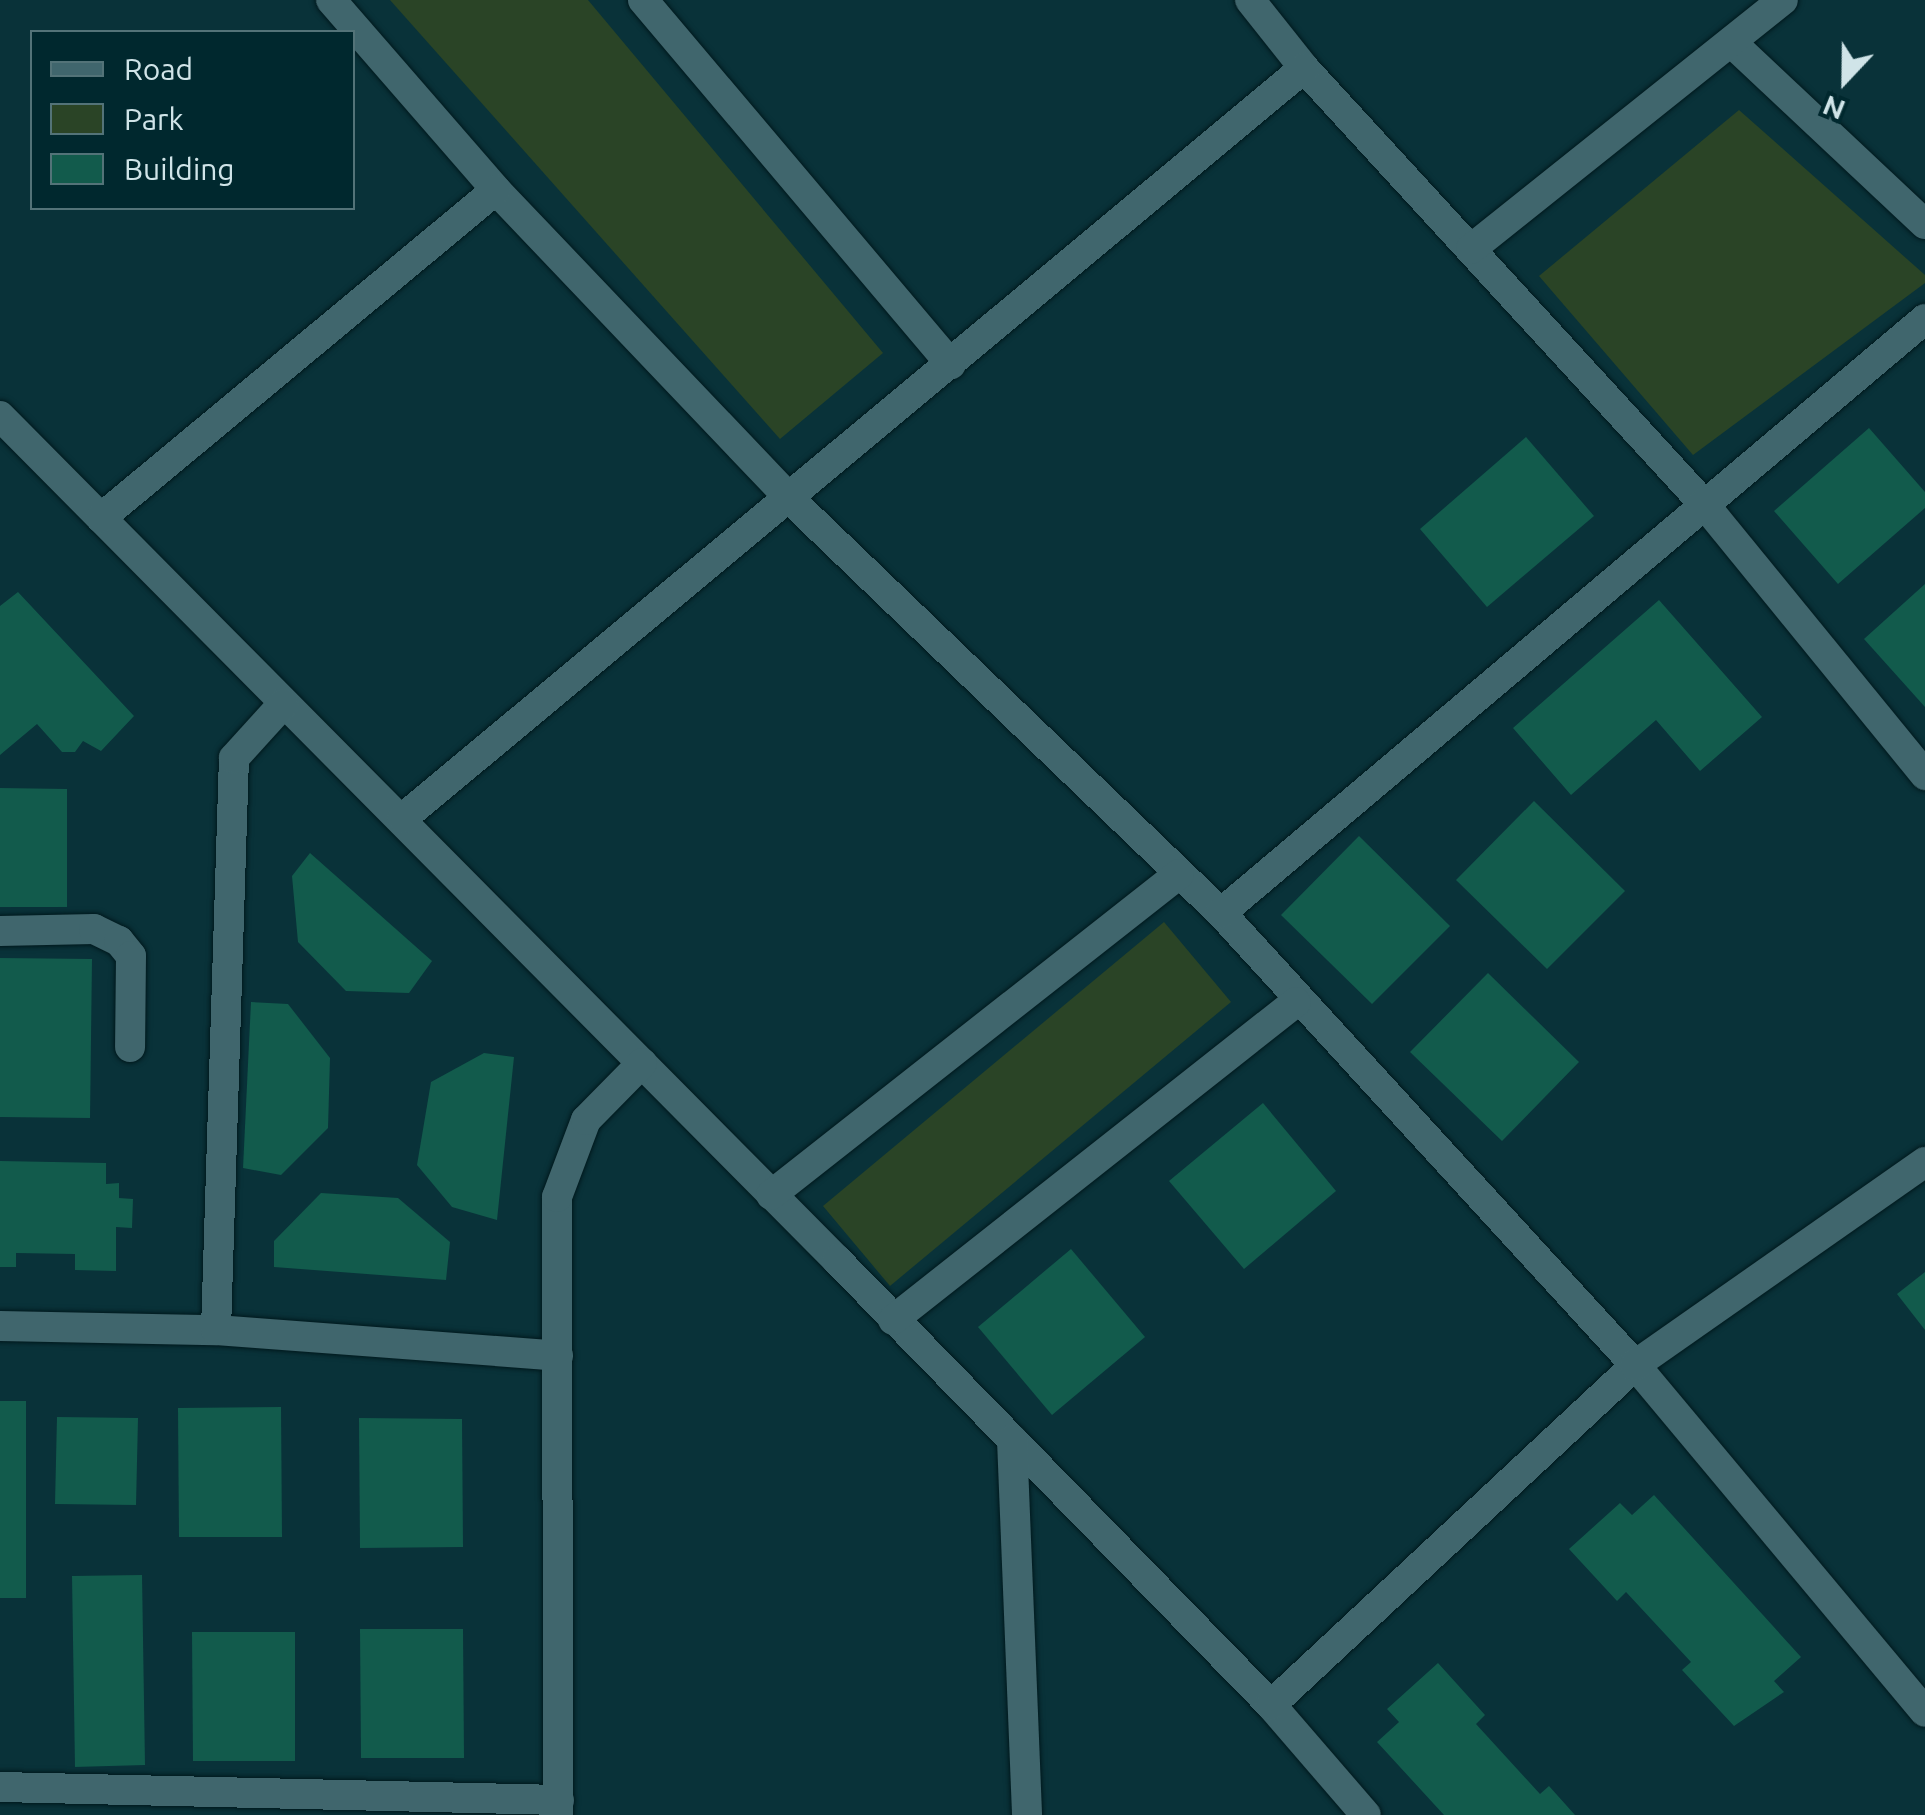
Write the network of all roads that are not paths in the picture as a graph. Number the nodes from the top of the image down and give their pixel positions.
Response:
1 (330, 0) edge
2 (643, 0) edge
3 (1250, 0) edge
4 (1783, 0) edge
5 (1730, 42) junction
6 (1304, 68) junction
7 (496, 190) junction
8 (1925, 224) edge
9 (1471, 249) junction
10 (1925, 319) edge
11 (951, 364) junction
12 (0, 416) edge
13 (792, 501) junction
14 (1704, 504) junction
15 (101, 518) junction
16 (284, 704) junction
17 (1925, 775) edge
18 (403, 818) junction
19 (1179, 874) junction
20 (1221, 914) junction
21 (0, 931) edge
22 (1296, 1002) junction
23 (130, 1047) dead end
24 (642, 1063) junction
25 (1925, 1162) edge
26 (771, 1195) junction
27 (893, 1320) junction
28 (0, 1326) edge
29 (216, 1330) junction
30 (558, 1356) junction
31 (1634, 1365) junction
32 (1012, 1440) junction
33 (1271, 1705) junction
34 (1925, 1712) edge
35 (0, 1787) edge
36 (252, 1805) edge
37 (558, 1808) edge
38 (1027, 1815) edge
39 (1366, 1815) edge

1 - 7 street
2 - 11 street
3 - 6 street
4 - 5 street
5 - 8 street
5 - 9 street
6 - 9 street
6 - 11 street
7 - 13 street
7 - 15 street
9 - 14 street
10 - 14 street
11 - 13 street
12 - 15 street
13 - 18 street
13 - 19 street
14 - 17 street
14 - 20 street
15 - 16 street
16 - 18 street
16 - 29 street
18 - 24 street
19 - 20 street
19 - 26 street
20 - 22 street
21 - 23 street
22 - 27 street
22 - 31 street
24 - 26 street
24 - 30 street
25 - 31 street
26 - 27 street
27 - 32 street
28 - 29 street
29 - 30 street
30 - 37 street
31 - 33 street
31 - 34 street
32 - 33 street
32 - 38 street
33 - 39 street
35 - 36 street
36 - 37 street

